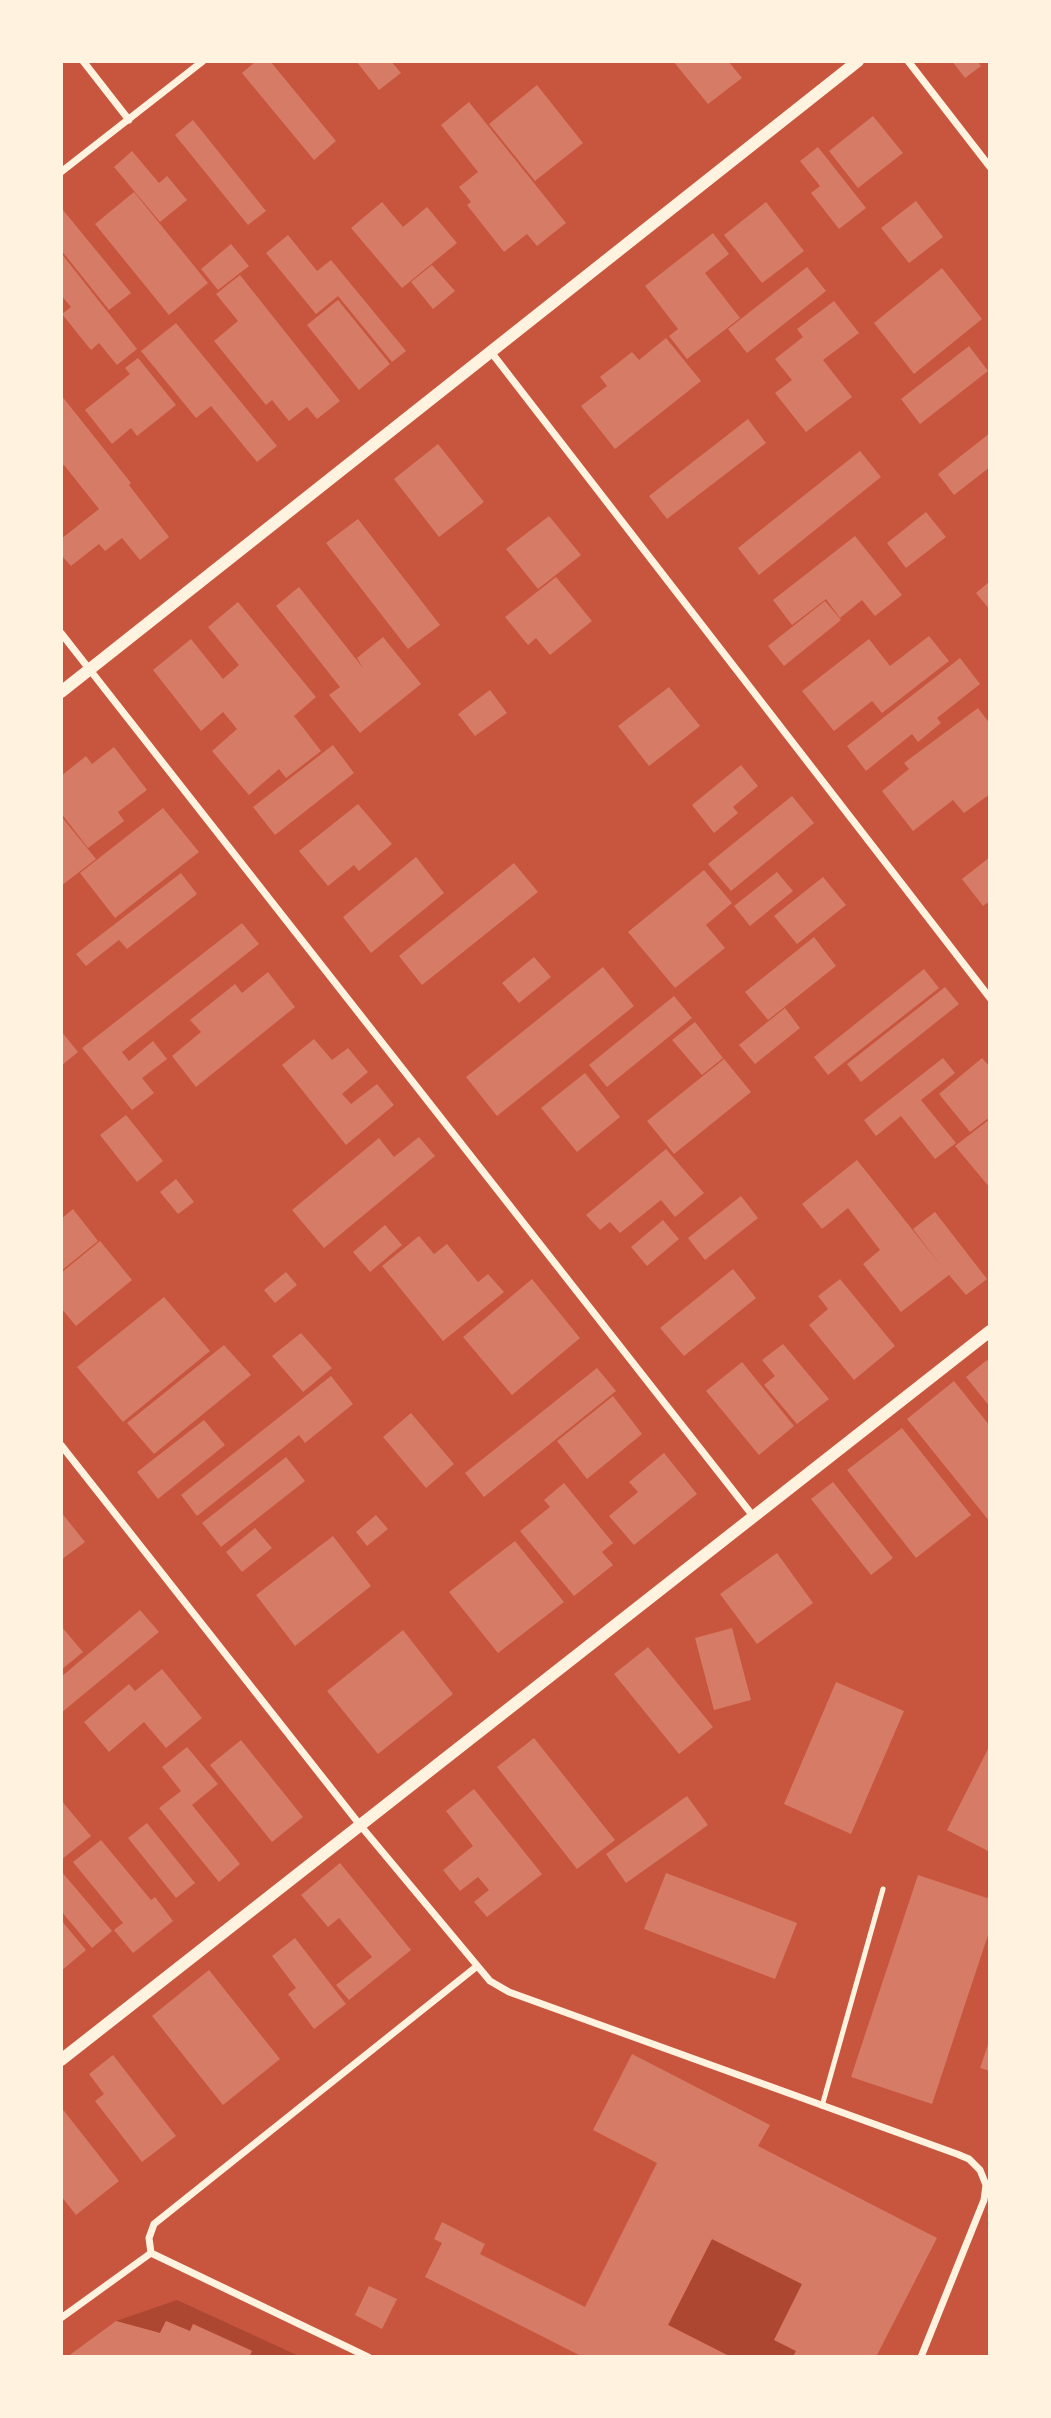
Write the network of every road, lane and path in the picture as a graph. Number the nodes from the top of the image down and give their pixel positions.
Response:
1 (83, 61) edge
2 (203, 61) edge
3 (858, 61) edge
4 (908, 61) edge
5 (129, 120) junction
6 (990, 167) edge
7 (61, 172) edge
8 (491, 352) junction
9 (61, 633) edge
10 (90, 670) junction
11 (61, 692) edge
12 (990, 998) edge
13 (990, 1331) edge
14 (61, 1445) edge
15 (753, 1517) junction
16 (360, 1825) junction
17 (883, 1889) dead end
18 (476, 1967) junction
19 (61, 2060) edge
20 (822, 2106) junction
21 (151, 2253) junction
22 (61, 2318) edge
23 (368, 2357) edge
24 (921, 2357) edge

1 - 5 street
2 - 5 street
3 - 8 street
4 - 6 street
5 - 7 street
8 - 10 street
8 - 12 street
9 - 10 street
10 - 11 street
10 - 15 street
13 - 15 street
14 - 16 street
15 - 16 street
16 - 18 street
16 - 19 street
17 - 20 lane
18 - 20 street
18 - 21 street
20 - 24 street
21 - 22 street
21 - 23 street

